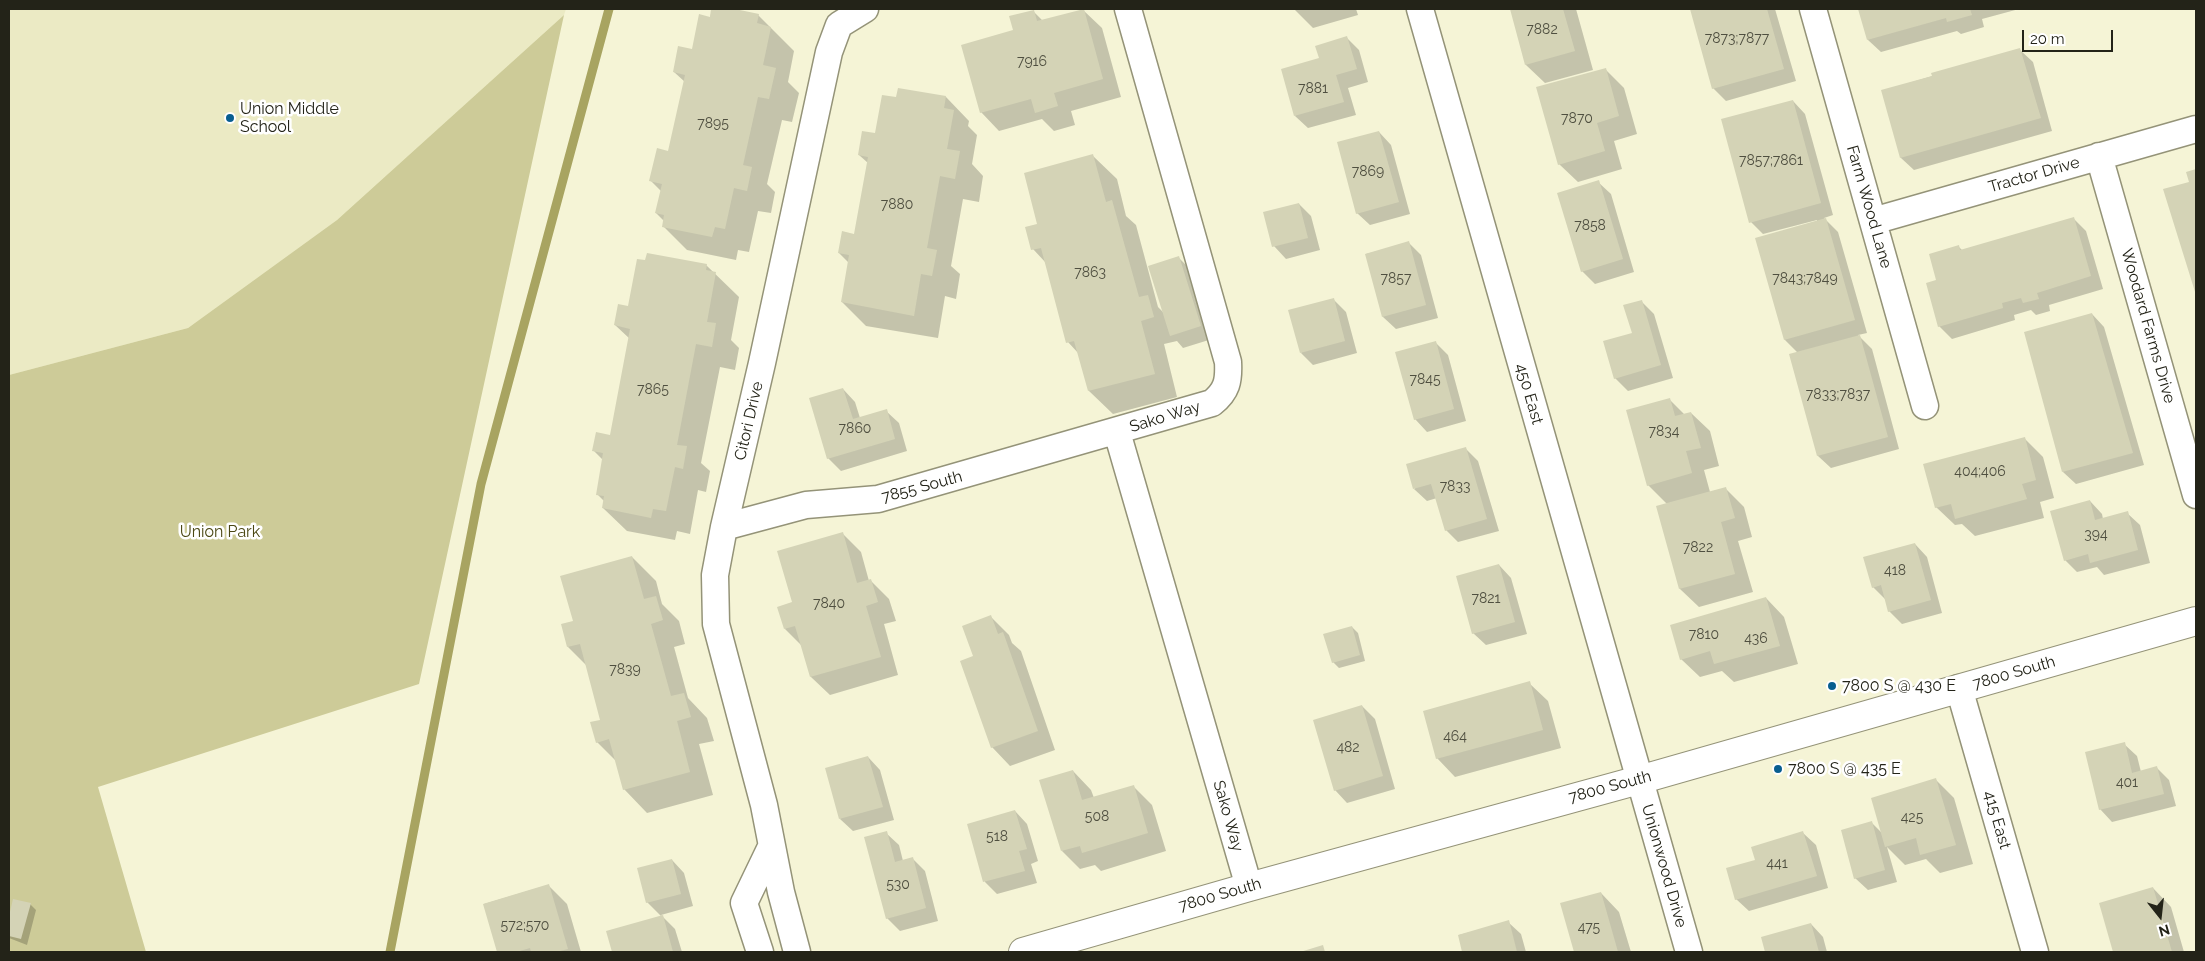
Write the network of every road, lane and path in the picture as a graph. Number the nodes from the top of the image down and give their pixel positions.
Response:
1 (865, 9) edge
2 (1128, 9) edge
3 (1420, 9) edge
4 (1813, 9) edge
5 (2196, 129) edge
6 (2099, 156) junction
7 (1873, 221) junction
8 (1925, 406) dead end
9 (1117, 432) junction
10 (2196, 495) edge
11 (724, 527) junction
12 (2196, 621) edge
13 (1959, 688) junction
14 (1639, 780) junction
15 (771, 847) junction
16 (1249, 887) junction
17 (760, 952) edge
18 (797, 952) edge
19 (1023, 952) edge
20 (1689, 952) edge
21 (2036, 952) edge

1 - 11 street, Citori Drive
2 - 9 street, Sako Way
3 - 14 street, 450 East
4 - 7 street, Farm Wood Lane
5 - 6 street, Tractor Drive
6 - 7 street, Tractor Drive
6 - 10 street, Woodard Farms Drive
7 - 8 street, Farm Wood Lane
9 - 11 street, 7855 South
9 - 16 street, Sako Way
11 - 15 street, Citori Drive
12 - 13 main road, 7800 South
13 - 14 main road, 7800 South
13 - 21 street, 415 East
14 - 16 main road, 7800 South
14 - 20 street, Unionwood Drive
15 - 17 street
15 - 18 street, Citori Drive
16 - 19 main road, 7800 South

